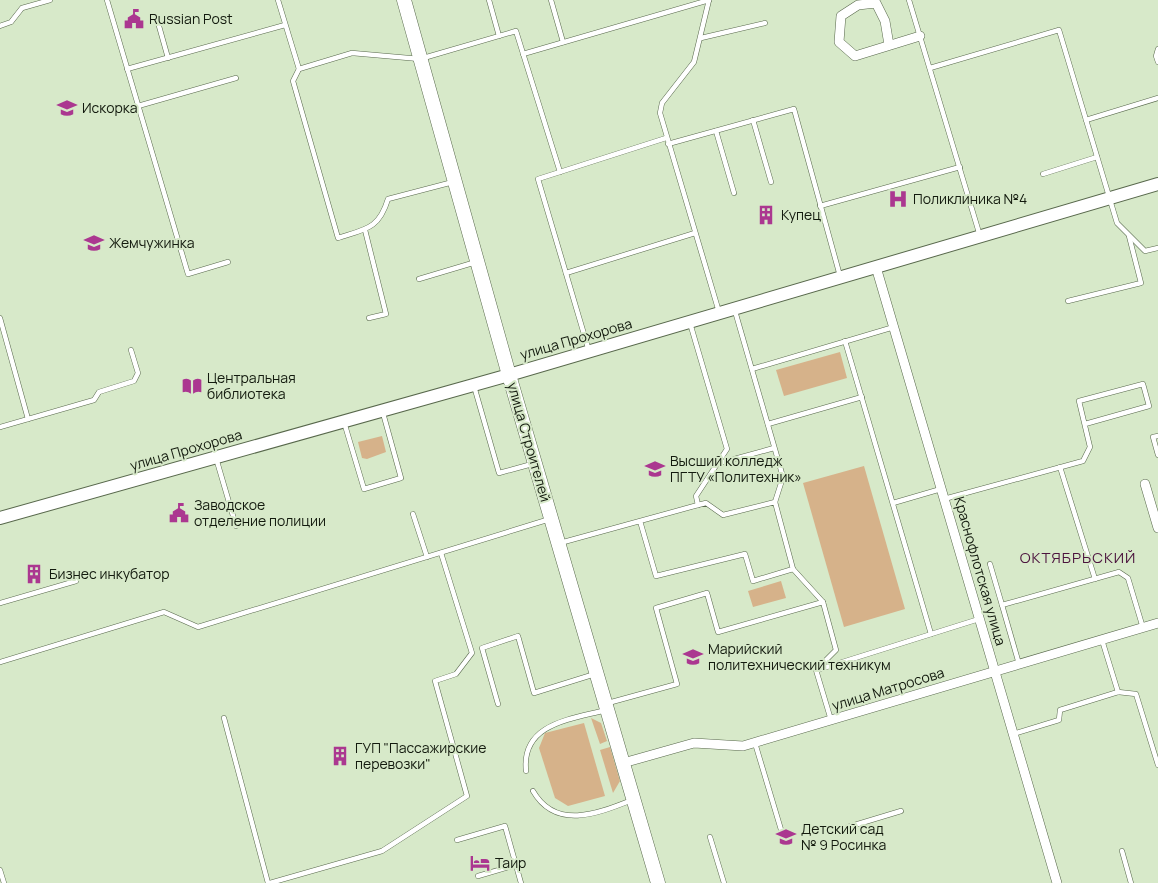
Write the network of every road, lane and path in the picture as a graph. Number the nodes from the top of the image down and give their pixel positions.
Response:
1 (50, 0) edge
2 (106, 0) edge
3 (278, 0) edge
4 (404, 0) edge
5 (489, 0) edge
6 (551, 0) edge
7 (709, 0) edge
8 (909, 0) edge
9 (157, 19) dead end
10 (765, 23) dead end
11 (285, 25) junction
12 (0, 26) edge
13 (499, 36) junction
14 (920, 36) junction
15 (701, 38) junction
16 (564, 42) junction
17 (889, 45) junction
18 (1158, 49) edge
19 (524, 54) junction
20 (168, 58) junction
21 (420, 59) junction
22 (1158, 62) edge
23 (930, 68) junction
24 (127, 69) junction
25 (299, 69) junction
26 (236, 78) dead end
27 (1158, 98) edge
28 (138, 106) junction
29 (753, 120) junction
30 (1086, 120) junction
31 (716, 131) junction
32 (667, 141) junction
33 (1097, 157) junction
34 (960, 167) junction
35 (560, 172) junction
36 (1043, 174) dead end
37 (455, 182) junction
38 (771, 182) dead end
39 (1158, 184) edge
40 (734, 192) dead end
41 (1110, 198) junction
42 (820, 206) junction
43 (365, 230) junction
44 (695, 233) junction
45 (1129, 235) junction
46 (980, 236) junction
47 (1158, 248) edge
48 (228, 262) dead end
49 (477, 262) junction
50 (876, 267) junction
51 (566, 273) junction
52 (840, 278) junction
53 (419, 279) dead end
54 (1068, 301) dead end
55 (735, 308) junction
56 (719, 313) junction
57 (0, 318) edge
58 (370, 318) dead end
59 (689, 322) junction
60 (894, 327) junction
61 (845, 341) junction
62 (131, 350) dead end
63 (589, 351) junction
64 (752, 369) junction
65 (509, 374) junction
66 (474, 384) junction
67 (862, 397) junction
68 (383, 410) junction
69 (28, 419) junction
70 (344, 421) junction
71 (768, 424) junction
72 (1085, 424) junction
73 (0, 427) edge
74 (1158, 436) edge
75 (774, 448) junction
76 (1158, 455) edge
77 (216, 457) junction
78 (535, 463) junction
79 (716, 464) junction
80 (1060, 467) junction
81 (1145, 484) dead end
82 (941, 489) junction
83 (944, 499) junction
84 (775, 502) junction
85 (893, 503) junction
86 (698, 505) junction
87 (413, 514) dead end
88 (1, 515) edge
89 (552, 519) junction
90 (640, 521) junction
91 (236, 526) dead end
92 (1158, 528) edge
93 (559, 544) junction
94 (441, 553) junction
95 (427, 557) junction
96 (990, 564) dead end
97 (793, 570) junction
98 (1095, 579) junction
99 (76, 581) dead end
100 (823, 602) junction
101 (0, 603) edge
102 (1002, 605) junction
103 (979, 619) junction
104 (1158, 623) edge
105 (1143, 628) junction
106 (931, 634) junction
107 (1102, 640) junction
108 (0, 662) edge
109 (1019, 664) junction
110 (816, 670) junction
111 (995, 672) junction
112 (597, 674) junction
113 (1118, 692) junction
114 (498, 704) dead end
115 (606, 707) junction
116 (224, 718) dead end
117 (831, 720) junction
118 (1013, 734) junction
119 (755, 743) junction
120 (623, 763) junction
121 (1158, 765) edge
122 (526, 771) dead end
123 (534, 791) dead end
124 (633, 799) junction
125 (901, 811) dead end
126 (848, 827) dead end
127 (710, 837) dead end
128 (457, 840) dead end
129 (785, 843) dead end
130 (1122, 851) dead end
131 (516, 865) junction
132 (0, 870) edge
133 (478, 876) dead end
134 (4, 883) edge
135 (269, 883) edge
136 (521, 883) edge
137 (658, 883) edge
138 (724, 883) edge
139 (1057, 883) edge
140 (1131, 883) edge

1 - 12 lane
2 - 24 lane
3 - 11 lane
4 - 21 main road, улица Строителей
5 - 13 lane
6 - 16 lane
7 - 15 lane
7 - 16 lane
8 - 14 lane
9 - 20 lane
10 - 15 lane
11 - 20 lane
11 - 25 lane
13 - 19 lane
13 - 21 lane
14 - 17 street
14 - 23 lane
15 - 32 lane
16 - 19 lane
17 - 17 street
18 - 22 lane
19 - 35 lane
20 - 24 lane
21 - 25 lane
21 - 37 main road, улица Строителей
23 - 30 lane
23 - 34 lane
24 - 28 lane
25 - 43 lane
26 - 28 lane
27 - 30 lane
28 - 48 lane
29 - 31 lane
29 - 38 lane
29 - 42 lane
30 - 33 lane
31 - 32 lane
31 - 40 lane
32 - 35 lane
32 - 44 lane
33 - 36 lane
33 - 41 lane
34 - 42 lane
34 - 46 lane
35 - 51 lane
37 - 43 lane
37 - 49 main road, улица Строителей
39 - 41 street, улица Прохорова
41 - 45 lane
41 - 46 street, улица Прохорова
42 - 52 lane
43 - 58 lane
44 - 51 lane
44 - 56 lane
45 - 47 lane
45 - 54 lane
46 - 50 street, улица Прохорова
49 - 53 lane
49 - 65 main road, улица Строителей
50 - 52 street, улица Прохорова
50 - 60 street, Краснофлотская улица
51 - 63 lane
52 - 55 street, улица Прохорова
55 - 56 street, улица Прохорова
55 - 64 lane
56 - 59 street, улица Прохорова
57 - 69 lane
59 - 63 street, улица Прохорова
59 - 79 lane
60 - 61 lane
60 - 82 street, Краснофлотская улица
61 - 64 lane
61 - 67 lane
62 - 69 lane
63 - 65 street, улица Прохорова
64 - 71 lane
65 - 66 street, улица Прохорова
65 - 78 main road, улица Строителей
66 - 68 street, улица Прохорова
66 - 78 lane
67 - 71 lane
67 - 85 lane
68 - 70 street, улица Прохорова
68 - 70 lane
69 - 73 lane
70 - 77 street, улица Прохорова
71 - 75 lane
72 - 72 lane
72 - 80 lane
74 - 76 lane
75 - 79 lane
75 - 84 lane
77 - 88 street, улица Прохорова
77 - 91 lane
78 - 89 main road, улица Строителей
79 - 86 lane
80 - 83 lane
80 - 98 lane
81 - 92 street
82 - 83 street, Краснофлотская улица
82 - 85 lane
83 - 103 street, Краснофлотская улица
84 - 86 lane
84 - 97 lane
85 - 106 lane
86 - 90 lane
87 - 95 lane
89 - 93 main road, улица Строителей
89 - 94 lane
90 - 93 lane
90 - 97 lane
93 - 112 main road, улица Строителей
94 - 95 lane
94 - 135 lane
95 - 108 lane
96 - 102 lane
97 - 100 lane
98 - 102 lane
98 - 105 lane
99 - 101 lane
100 - 110 lane
100 - 115 lane
102 - 109 lane
103 - 106 lane
103 - 111 street, Краснофлотская улица
104 - 105 street, улица Матросова
105 - 107 street, улица Матросова
106 - 110 lane
107 - 109 street, улица Матросова
107 - 113 lane
109 - 111 street, улица Матросова
110 - 117 lane
111 - 117 street, улица Матросова
111 - 118 street, Краснофлотская улица
112 - 114 lane
112 - 115 main road, улица Строителей
113 - 118 lane
113 - 121 lane
115 - 120 main road, улица Строителей
115 - 122 lane
116 - 135 lane
117 - 119 street, улица Матросова
118 - 139 street, Краснофлотская улица
119 - 120 street, улица Матросова
119 - 129 lane
120 - 124 main road, улица Строителей
123 - 124 lane
124 - 137 main road, улица Строителей
125 - 126 lane
127 - 138 lane
128 - 131 lane
130 - 140 lane
131 - 133 lane
131 - 136 lane
132 - 134 lane

